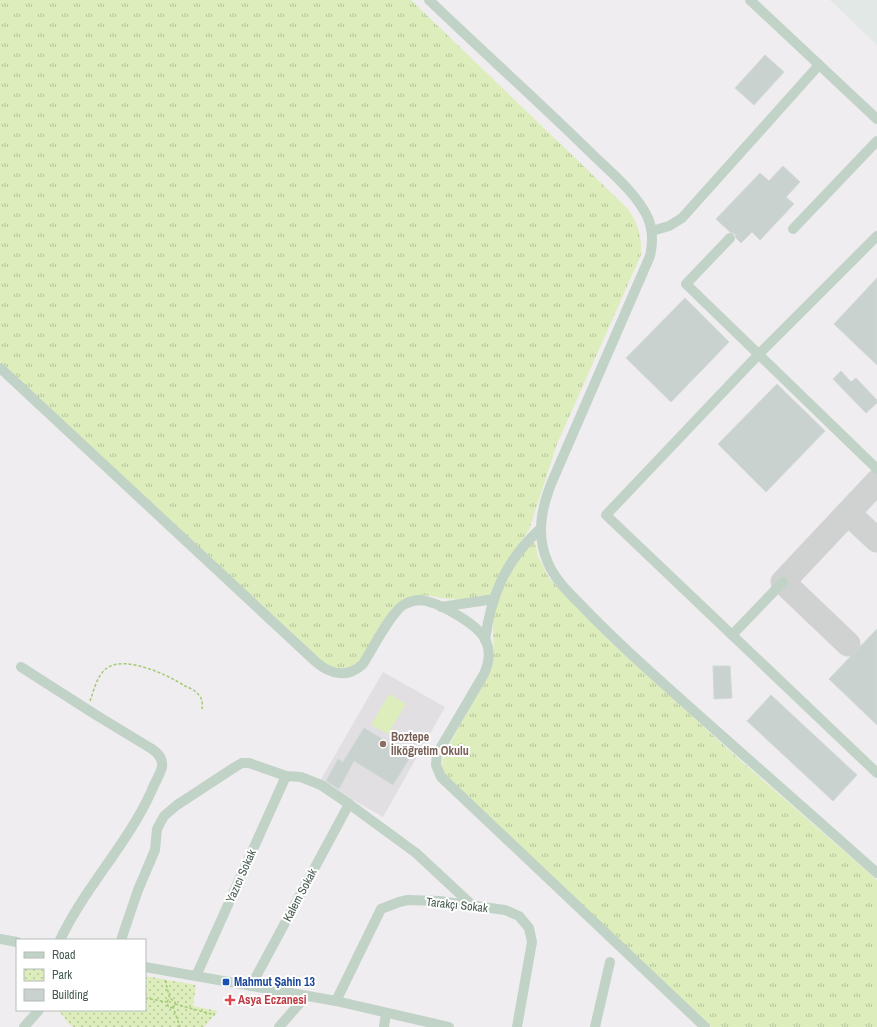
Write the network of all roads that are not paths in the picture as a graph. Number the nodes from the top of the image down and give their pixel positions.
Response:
1 (429, 0) edge
2 (750, 0) edge
3 (819, 65) junction
4 (877, 120) edge
5 (877, 141) edge
6 (793, 229) dead end
7 (652, 231) junction
8 (877, 236) edge
9 (730, 238) dead end
10 (758, 354) junction
11 (0, 368) edge
12 (877, 469) edge
13 (540, 529) junction
14 (783, 582) dead end
15 (494, 599) junction
16 (440, 607) junction
17 (732, 635) junction
18 (486, 640) junction
19 (21, 667) dead end
20 (877, 773) edge
21 (286, 776) junction
22 (350, 804) junction
23 (877, 873) edge
24 (473, 906) junction
25 (0, 939) edge
26 (61, 939) edge
27 (120, 939) edge
28 (16, 942) edge
29 (610, 962) dead end
30 (146, 967) edge
31 (196, 976) junction
32 (251, 986) junction
33 (306, 996) junction
34 (336, 1001) junction
35 (38, 1011) edge
36 (386, 1013) junction
37 (24, 1027) edge
38 (279, 1027) edge
39 (384, 1027) edge
40 (449, 1027) edge
41 (516, 1027) edge
42 (595, 1027) edge
43 (705, 1027) edge

1 - 7 street
2 - 3 street
3 - 4 street
3 - 7 street
5 - 6 street
7 - 13 street
8 - 10 street
9 - 10 street
10 - 12 street
10 - 17 street
11 - 16 street
13 - 15 street
13 - 23 street
14 - 17 street
15 - 16 street
15 - 18 street
16 - 18 street
17 - 20 street
18 - 43 street
19 - 26 street
21 - 22 street
21 - 27 street
21 - 31 street, Yazıcı Sokak
22 - 24 street
22 - 32 street, Kalem Sokak
24 - 34 street, Tarakçı Sokak
24 - 41 street, Tarakçı Sokak
25 - 28 street
29 - 42 street
30 - 31 street
31 - 32 street
32 - 33 street
33 - 34 street
33 - 38 street
34 - 36 street
35 - 37 street
36 - 39 street
36 - 40 street

